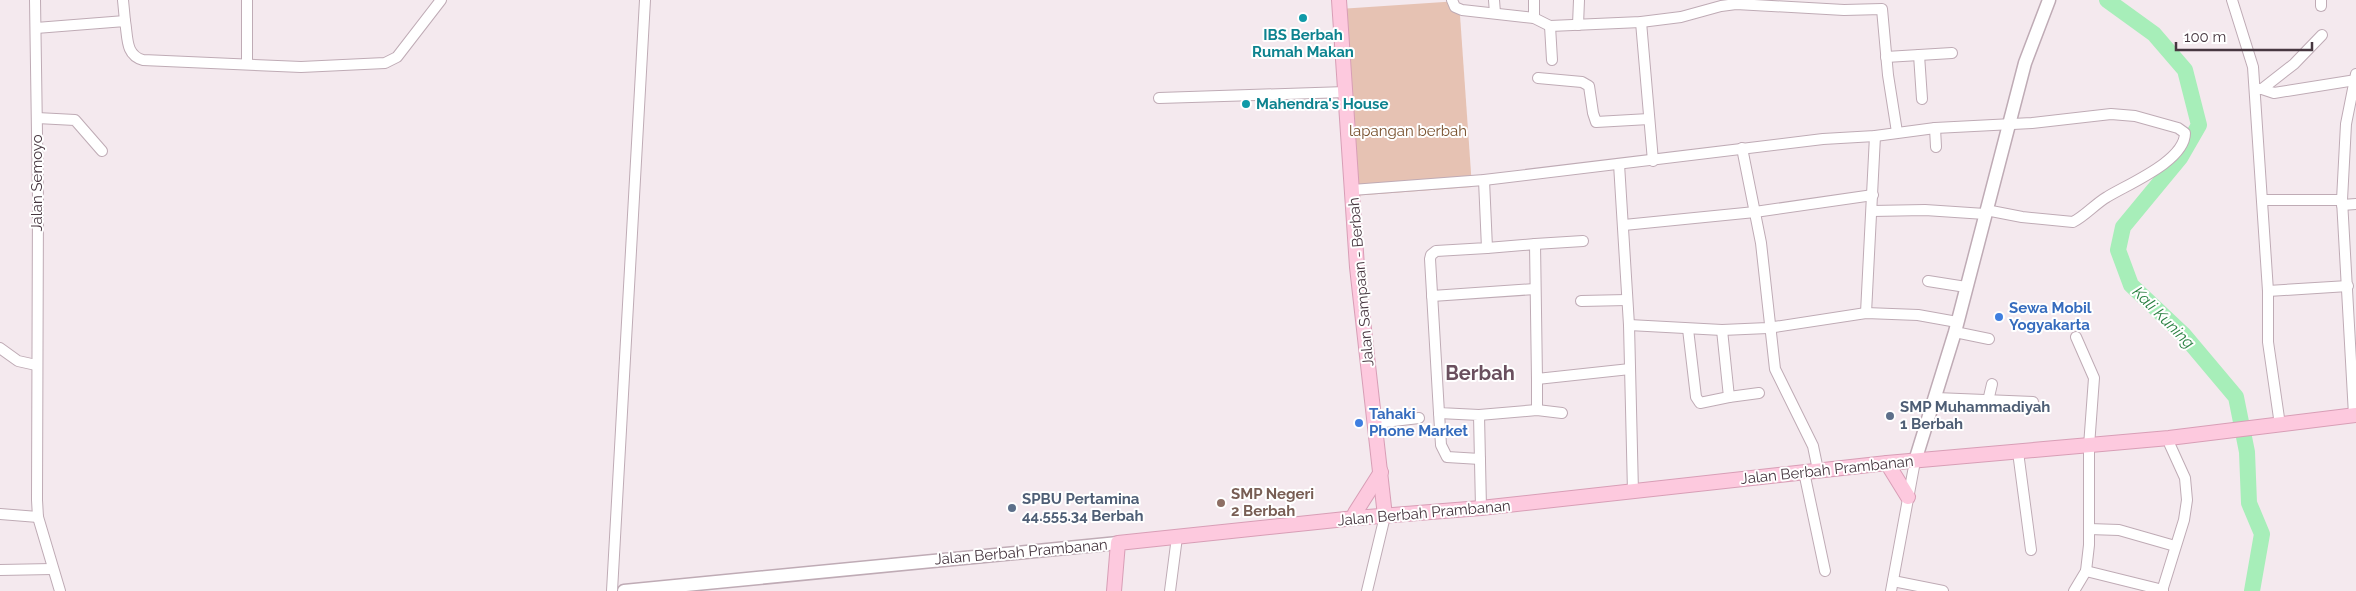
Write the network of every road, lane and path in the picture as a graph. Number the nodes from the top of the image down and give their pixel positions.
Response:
1 (35, 0) edge
2 (123, 0) edge
3 (247, 0) edge
4 (441, 0) edge
5 (644, 0) edge
6 (1339, 0) edge
7 (1452, 0) edge
8 (1494, 0) edge
9 (1534, 0) edge
10 (1579, 0) edge
11 (2049, 0) edge
12 (2232, 0) edge
13 (1758, 2) edge
14 (1794, 3) edge
15 (1819, 3) edge
16 (1882, 5) edge
17 (1495, 13) junction
18 (1534, 18) junction
19 (125, 21) junction
20 (1641, 22) junction
21 (1578, 25) junction
22 (1550, 26) junction
23 (36, 28) junction
24 (2322, 35) dead end
25 (1952, 53) dead end
26 (1919, 55) junction
27 (1886, 57) junction
28 (1552, 60) dead end
29 (246, 64) junction
30 (1538, 78) dead end
31 (2355, 78) edge
32 (2259, 89) junction
33 (1346, 92) junction
34 (1159, 98) dead end
35 (1922, 99) dead end
36 (37, 118) junction
37 (1649, 120) junction
38 (2008, 124) junction
39 (2351, 124) edge
40 (1935, 128) junction
41 (1898, 132) junction
42 (1875, 136) junction
43 (1936, 147) dead end
44 (1742, 148) junction
45 (102, 151) dead end
46 (1654, 161) junction
47 (1620, 164) junction
48 (1484, 180) junction
49 (1352, 190) junction
50 (1873, 195) junction
51 (2262, 200) junction
52 (2342, 202) junction
53 (2356, 204) edge
54 (1872, 211) junction
55 (1754, 212) junction
56 (1985, 212) junction
57 (1624, 225) junction
58 (1583, 241) dead end
59 (1535, 244) junction
60 (1487, 248) junction
61 (1928, 280) dead end
62 (2348, 286) junction
63 (1966, 287) junction
64 (1535, 289) junction
65 (2268, 291) junction
66 (1432, 296) junction
67 (1628, 300) junction
68 (1580, 301) dead end
69 (2352, 301) edge
70 (1866, 313) junction
71 (1629, 325) junction
72 (1956, 327) junction
73 (1768, 328) junction
74 (1688, 329) junction
75 (1722, 330) junction
76 (2076, 337) dead end
77 (1989, 339) dead end
78 (2353, 345) edge
79 (0, 348) edge
80 (36, 365) junction
81 (1630, 369) junction
82 (1537, 379) junction
83 (1992, 384) dead end
84 (1759, 393) dead end
85 (1729, 397) junction
86 (1936, 398) junction
87 (1988, 401) junction
88 (2033, 402) dead end
89 (1537, 410) junction
90 (1439, 413) junction
91 (1562, 413) dead end
92 (1479, 415) junction
93 (2355, 415) edge
94 (1419, 418) dead end
95 (1376, 423) junction
96 (2280, 425) junction
97 (2169, 438) junction
98 (2088, 446) junction
99 (2018, 452) junction
100 (1480, 459) junction
101 (1915, 461) junction
102 (1887, 463) junction
103 (1818, 470) junction
104 (1381, 472) junction
105 (1804, 472) junction
106 (1634, 492) junction
107 (1908, 497) junction
108 (1481, 508) junction
109 (0, 514) edge
110 (1385, 516) junction
111 (38, 517) junction
112 (1355, 518) junction
113 (2089, 529) junction
114 (1176, 537) junction
115 (1118, 543) junction
116 (2175, 546) junction
117 (2031, 550) dead end
118 (52, 569) junction
119 (0, 570) edge
120 (1825, 571) dead end
121 (2086, 571) junction
122 (1892, 586) edge
123 (2162, 590) edge
124 (60, 591) edge
125 (612, 591) edge
126 (624, 591) edge
127 (1114, 591) edge
128 (1170, 591) edge
129 (1368, 591) edge
130 (1943, 591) edge
131 (2074, 591) edge

1 - 23 street, Jalan Semoyo
2 - 19 street
3 - 29 street
4 - 29 street
5 - 125 street
6 - 33 main road, Jalan Sampaan - Berbah
7 - 17 street
8 - 17 street
9 - 18 street
10 - 21 street
11 - 38 street
12 - 32 street
13 - 14 street
13 - 20 street
14 - 15 street
15 - 16 street
16 - 27 street
17 - 18 street
18 - 22 street
19 - 23 street
19 - 29 street
20 - 21 street
20 - 37 street
21 - 22 street
22 - 28 street
23 - 36 street, Jalan Semoyo
24 - 32 street
25 - 26 street
26 - 27 street
26 - 35 street
27 - 41 street
30 - 37 street
31 - 32 street
31 - 39 street
32 - 51 street
33 - 34 street
33 - 49 main road, Jalan Sampaan - Berbah
36 - 45 street
36 - 80 street, Jalan Semoyo
37 - 46 street
38 - 40 street
38 - 56 street
38 - 56 street
39 - 52 street
40 - 41 street
40 - 43 street
41 - 42 street
42 - 44 street
42 - 50 street
44 - 46 street
44 - 55 street
46 - 47 street
47 - 48 street
47 - 57 street
48 - 49 street
48 - 60 street
49 - 95 main road, Jalan Sampaan - Berbah
50 - 54 street
50 - 55 street
51 - 52 street
51 - 65 street
52 - 53 street
52 - 62 street
54 - 56 street
54 - 70 street
55 - 57 street
55 - 73 street
56 - 63 street
57 - 67 street
58 - 59 street
59 - 60 street
59 - 64 street
60 - 66 street
61 - 63 street
62 - 65 street
62 - 69 street
63 - 72 street
64 - 66 street
64 - 82 street
65 - 96 street
66 - 90 street
67 - 68 street
67 - 71 street
69 - 78 street
70 - 72 street
70 - 73 street
71 - 74 street
71 - 81 street
72 - 77 street
72 - 86 street
73 - 75 street
73 - 103 street
74 - 75 street
74 - 85 street
75 - 85 street
76 - 98 street
78 - 93 street
79 - 80 street
80 - 111 street, Jalan Semoyo
81 - 82 street
81 - 106 street
82 - 89 street
83 - 87 street
84 - 85 street
86 - 87 street
86 - 101 street
87 - 88 street
89 - 91 street
89 - 92 street
90 - 92 street
90 - 100 street
92 - 100 street
93 - 96 main road, Jalan Berbah Prambanan
94 - 95 street
95 - 104 main road, Jalan Sampaan - Berbah
96 - 97 main road, Jalan Berbah Prambanan
97 - 98 main road, Jalan Berbah Prambanan
97 - 116 street
98 - 99 main road, Jalan Berbah Prambanan
98 - 113 street
99 - 101 main road, Jalan Berbah Prambanan
99 - 117 street
100 - 108 street
101 - 102 main road, Jalan Berbah Prambanan
101 - 107 street
102 - 103 main road, Jalan Berbah Prambanan
102 - 107 main road
103 - 105 main road, Jalan Berbah Prambanan
104 - 110 main road, Jalan Sampaan - Berbah
104 - 112 main road
105 - 106 main road, Jalan Berbah Prambanan
105 - 120 street
106 - 108 main road, Jalan Berbah Prambanan
107 - 122 street
108 - 110 main road, Jalan Berbah Prambanan
109 - 111 street
110 - 112 main road, Jalan Berbah Prambanan
110 - 129 street
111 - 118 street, Jalan Semoyo
112 - 114 main road, Jalan Berbah Prambanan
113 - 116 street
113 - 121 street
114 - 115 main road, Jalan Berbah Prambanan
114 - 128 street
115 - 126 street, Jalan Berbah Prambanan
115 - 127 main road
116 - 123 street
118 - 119 street
118 - 124 street, Jalan Semoyo
121 - 123 street
121 - 131 street
122 - 130 street

